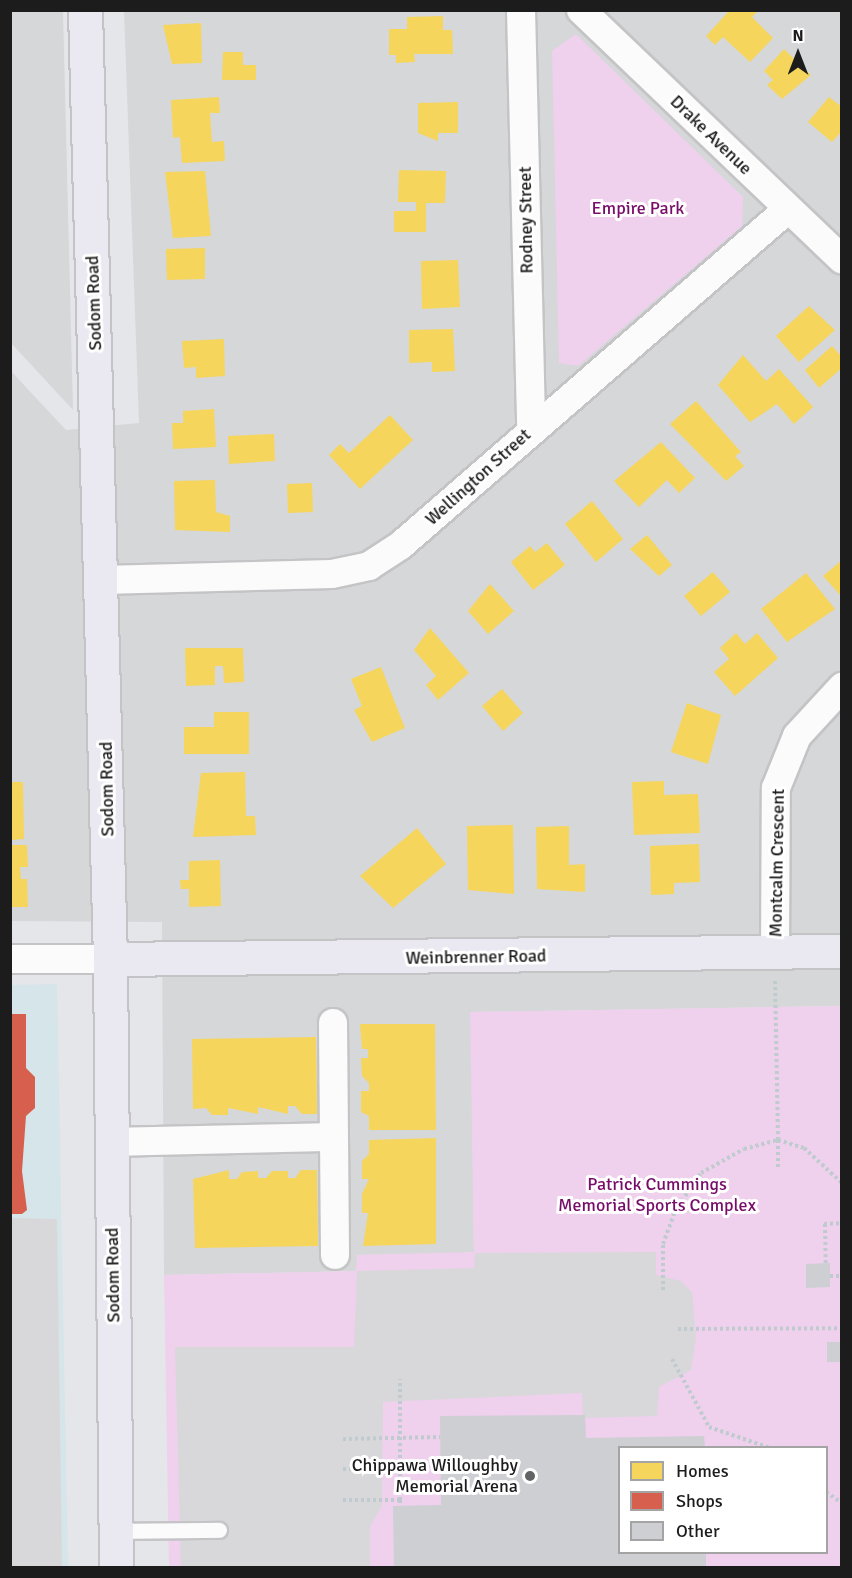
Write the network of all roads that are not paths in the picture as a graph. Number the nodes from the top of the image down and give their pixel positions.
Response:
1 (85, 10) edge
2 (521, 10) edge
3 (581, 10) edge
4 (788, 209) junction
5 (842, 259) edge
6 (531, 429) junction
7 (102, 580) junction
8 (842, 687) edge
9 (842, 951) edge
10 (775, 952) junction
11 (10, 959) edge
12 (110, 960) junction
13 (333, 1023) dead end
14 (334, 1137) junction
15 (111, 1142) junction
16 (335, 1255) dead end
17 (219, 1530) dead end
18 (116, 1531) junction
19 (116, 1568) edge

1 - 7 main road, Sodom Road
2 - 6 street, Rodney Street
3 - 4 street, Drake Avenue
4 - 5 street, Drake Avenue
4 - 6 street, Wellington Street
6 - 7 street, Wellington Street
7 - 12 main road, Sodom Road
8 - 10 street, Montcalm Crescent
9 - 10 main road, Weinbrenner Road
10 - 12 main road, Weinbrenner Road
11 - 12 street
12 - 15 main road, Sodom Road
13 - 14 street
14 - 15 street
14 - 16 street
15 - 18 main road, Sodom Road
17 - 18 lane
18 - 19 main road, Sodom Road

